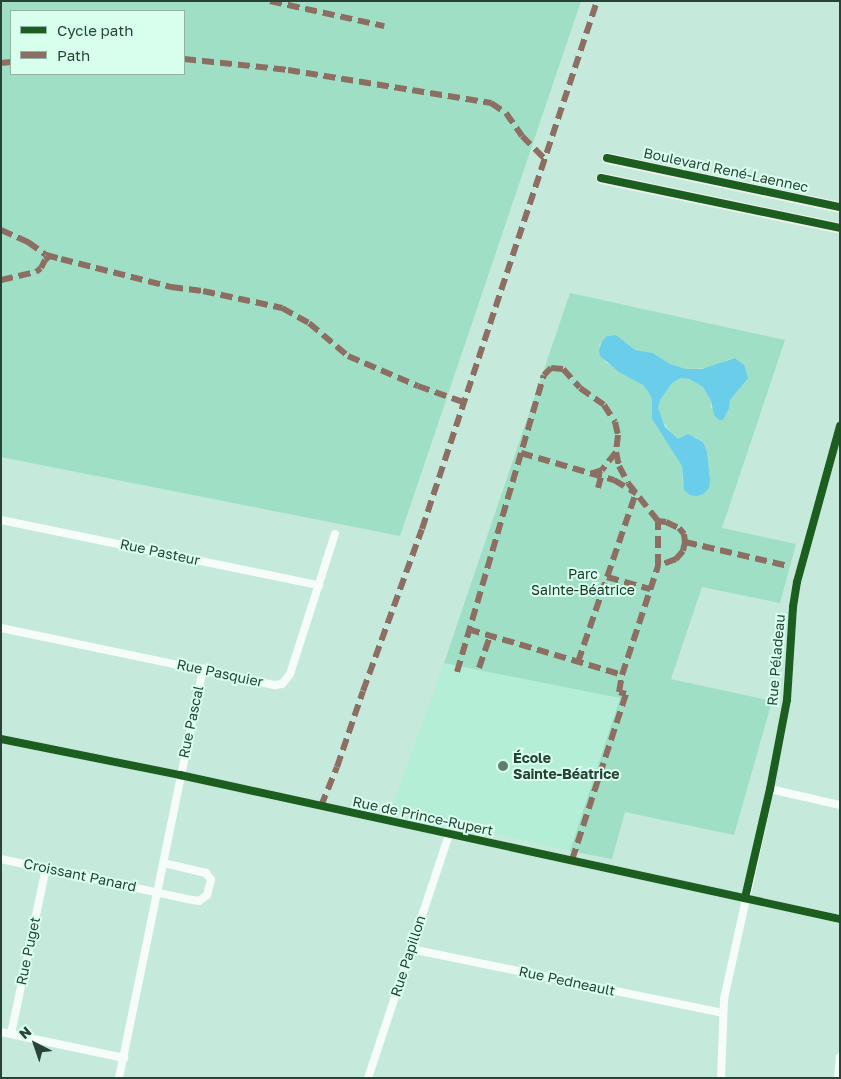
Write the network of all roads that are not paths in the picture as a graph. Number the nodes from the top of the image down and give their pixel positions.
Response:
1 (607, 158) dead end
2 (601, 178) dead end
3 (840, 207) edge
4 (840, 228) edge
5 (840, 426) edge
6 (1, 520) edge
7 (335, 534) dead end
8 (319, 585) junction
9 (1, 628) edge
10 (203, 669) junction
11 (1, 739) edge
12 (180, 776) junction
13 (770, 789) junction
14 (840, 805) edge
15 (449, 834) junction
16 (1, 859) edge
17 (164, 863) junction
18 (46, 868) junction
19 (158, 891) junction
20 (745, 898) junction
21 (840, 919) edge
22 (411, 948) junction
23 (723, 1013) junction
24 (1, 1032) edge
25 (11, 1034) junction
26 (840, 1057) edge
27 (124, 1058) junction
28 (119, 1078) edge
29 (368, 1078) edge
30 (721, 1078) edge
31 (838, 1078) edge

1 - 3 street, Boulevard René-Laennec
2 - 4 street
5 - 13 street, Rue Péladeau
6 - 8 street, Rue Pasteur
7 - 8 street, Rue Pasquier
8 - 10 street, Rue Pasquier
9 - 10 street, Rue Pasquier
10 - 12 street, Rue Pascal
11 - 12 street, Rue de Prince-Rupert
12 - 15 street, Rue de Prince-Rupert
12 - 17 street, Rue Pascal
13 - 14 street
13 - 20 street, Rue Péladeau
15 - 20 street, Rue de Prince-Rupert
15 - 22 street, Rue Papillon
16 - 18 street, Croissant Panard
17 - 19 street, Rue Pascal
17 - 19 street
18 - 19 street, Croissant Panard
18 - 25 street, Rue Puget
19 - 27 street, Rue Pascal
20 - 21 street, Rue de Prince-Rupert
20 - 23 street, Rue Péladeau
22 - 23 street, Rue Pedneault
22 - 29 street, Rue Papillon
23 - 30 street, Rue Péladeau
24 - 25 street
25 - 27 street
26 - 31 street
27 - 28 street, Rue Pascal

